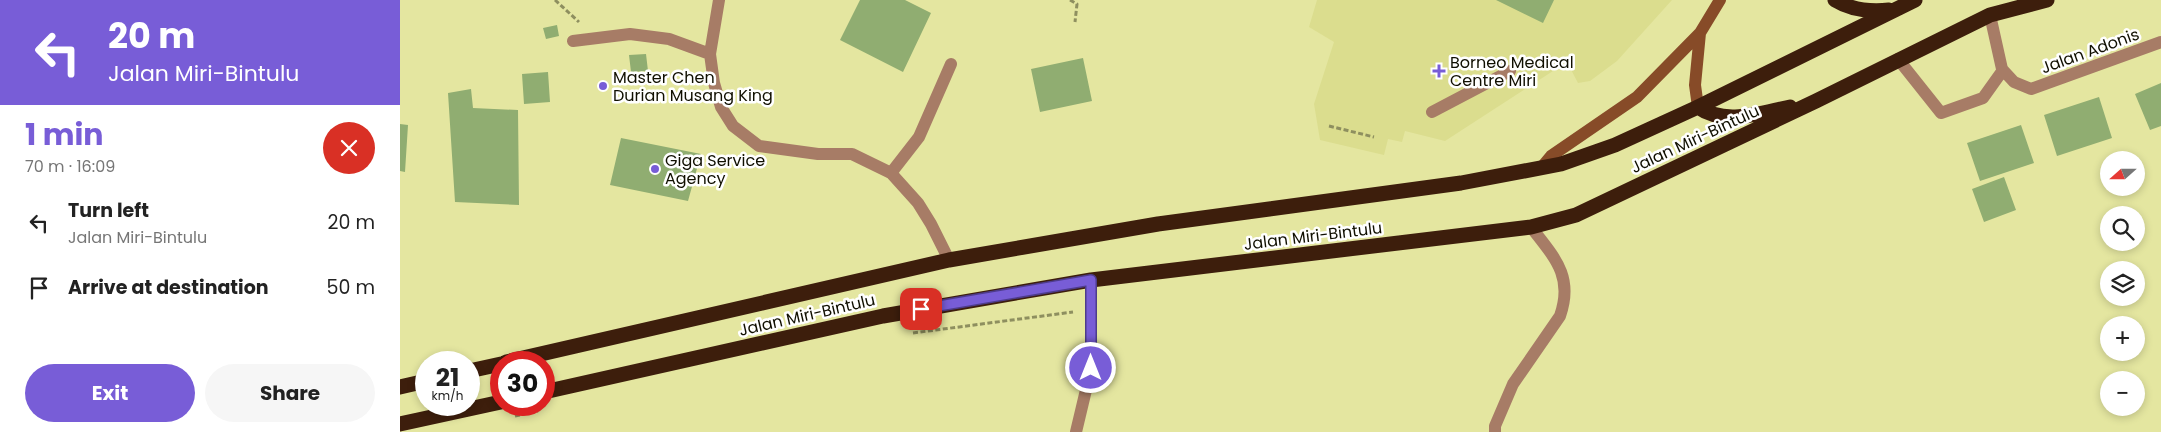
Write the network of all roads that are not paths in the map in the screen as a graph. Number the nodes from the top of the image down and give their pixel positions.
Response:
1 (719, 0) edge
2 (1720, 0) edge
3 (1835, 0) edge
4 (1915, 0) edge
5 (2048, 0) edge
6 (1892, 10) junction
7 (1990, 15) junction
8 (1700, 33) junction
9 (573, 41) dead end
10 (2161, 42) edge
11 (710, 54) junction
12 (1898, 59) junction
13 (951, 64) dead end
14 (1510, 70) dead end
15 (2003, 70) junction
16 (1816, 101) junction
17 (1698, 107) junction
18 (1432, 112) dead end
19 (1541, 168) junction
20 (891, 174) junction
21 (1531, 227) junction
22 (949, 260) junction
23 (1091, 280) junction
24 (554, 351) edge
25 (415, 384) edge
26 (400, 387) edge
27 (555, 390) edge
28 (490, 404) edge
29 (400, 424) edge
30 (1076, 432) edge
31 (1495, 432) edge

1 - 11 street
2 - 8 street
3 - 6 highway
4 - 6 highway, Jalan Miri-Bintulu
5 - 7 highway, Jalan Miri-Bintulu
6 - 17 highway, Jalan Miri-Bintulu
7 - 12 highway, Jalan Miri-Bintulu
7 - 15 street
8 - 17 street
8 - 19 street
9 - 11 street
10 - 15 street, Jalan Adonis
11 - 20 street
12 - 15 street
12 - 16 highway, Jalan Miri-Bintulu
13 - 20 street
14 - 18 street
16 - 17 highway
16 - 21 highway, Jalan Miri-Bintulu
17 - 19 highway, Jalan Miri-Bintulu
19 - 22 highway, Jalan Miri-Bintulu
20 - 22 street
21 - 23 highway, Jalan Miri-Bintulu
21 - 31 street
22 - 24 highway, Jalan Miri-Bintulu
23 - 27 highway, Jalan Miri-Bintulu
23 - 30 street
25 - 26 highway
28 - 29 highway

